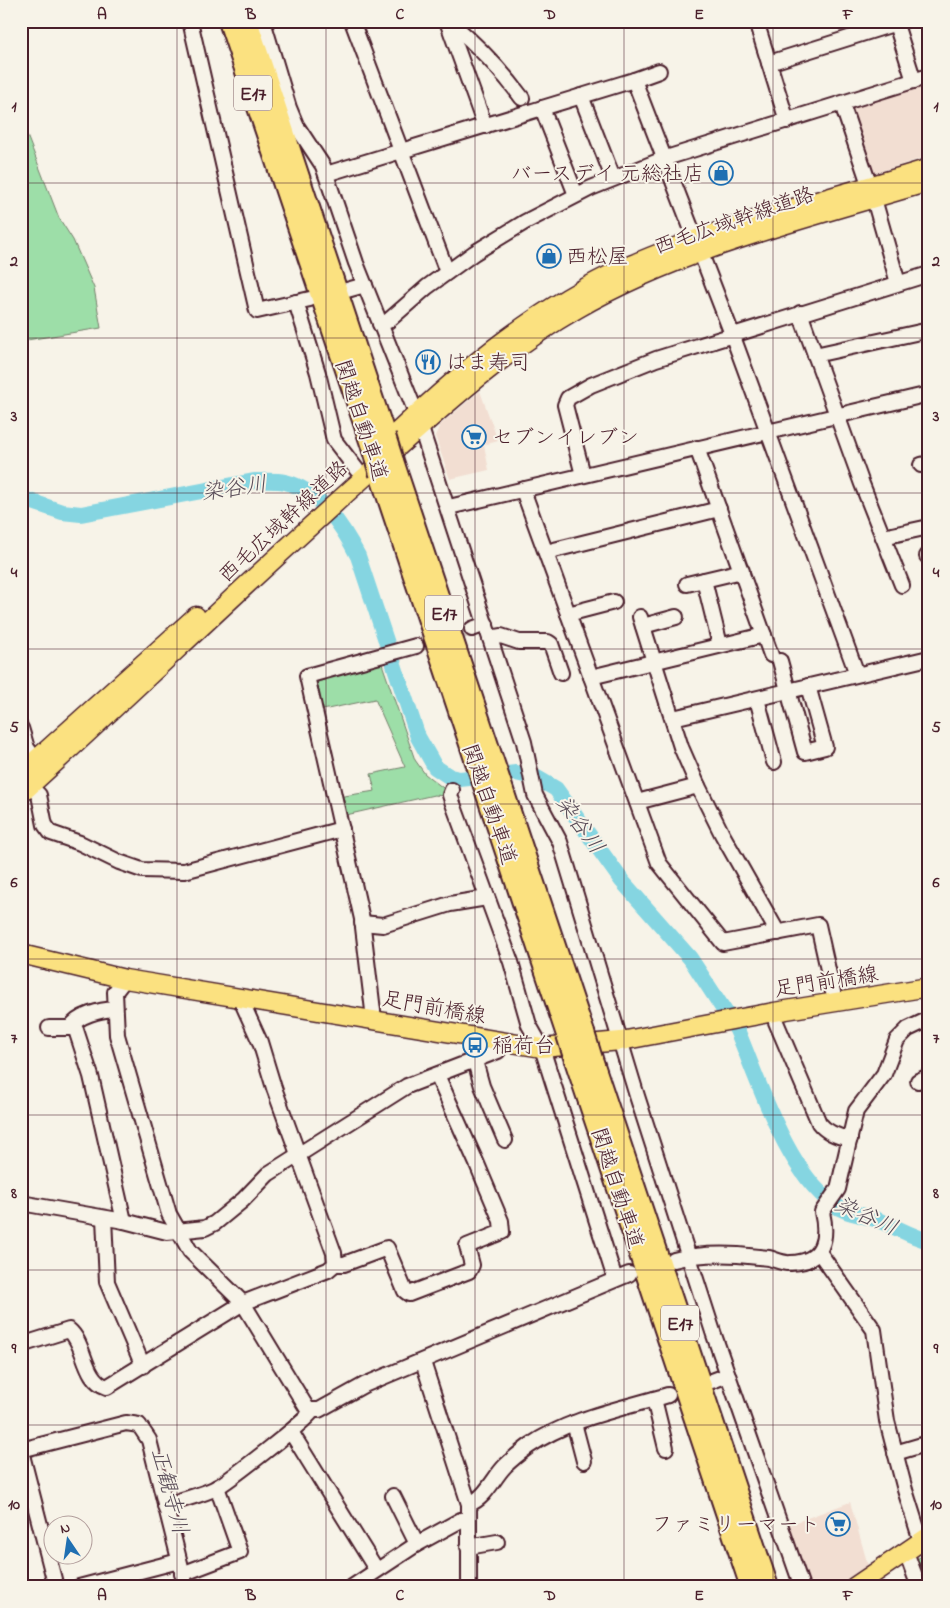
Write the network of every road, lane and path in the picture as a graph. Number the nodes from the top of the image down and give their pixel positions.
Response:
1 (190, 21) edge
2 (229, 21) edge
3 (246, 21) edge
4 (263, 21) edge
5 (352, 21) edge
6 (448, 21) edge
7 (756, 21) edge
8 (898, 22) edge
9 (769, 63) junction
10 (659, 71) dead end
11 (929, 76) edge
12 (634, 80) junction
13 (914, 81) junction
14 (581, 96) junction
15 (522, 98) dead end
16 (842, 104) junction
17 (542, 108) junction
18 (787, 121) junction
19 (485, 126) junction
20 (403, 151) junction
21 (666, 158) junction
22 (285, 163) junction
23 (929, 168) edge
24 (326, 174) junction
25 (613, 178) junction
26 (929, 182) edge
27 (872, 193) junction
28 (576, 195) junction
29 (699, 247) junction
30 (447, 272) junction
31 (929, 274) edge
32 (898, 283) junction
33 (365, 285) junction
34 (347, 290) dead end
35 (310, 299) dead end
36 (296, 302) junction
37 (800, 313) junction
38 (380, 324) junction
39 (929, 330) edge
40 (732, 334) junction
41 (815, 356) junction
42 (929, 394) edge
43 (838, 415) junction
44 (418, 420) junction
45 (768, 431) junction
46 (697, 448) junction
47 (357, 470) junction
48 (583, 475) junction
49 (525, 489) junction
50 (334, 497) junction
51 (448, 507) junction
52 (719, 509) junction
53 (314, 515) junction
54 (929, 527) edge
55 (883, 537) junction
56 (546, 552) junction
57 (742, 571) junction
58 (704, 580) junction
59 (687, 584) dead end
60 (902, 585) dead end
61 (614, 602) dead end
62 (568, 614) junction
63 (676, 617) dead end
64 (486, 624) junction
65 (472, 628) tunnel mouth
66 (764, 635) junction
67 (490, 638) junction
68 (720, 645) junction
69 (410, 648) tunnel mouth
70 (929, 658) edge
71 (655, 661) junction
72 (561, 673) dead end
73 (858, 674) junction
74 (591, 677) junction
75 (808, 686) junction
76 (788, 692) junction
77 (757, 699) junction
78 (673, 718) junction
79 (21, 728) edge
80 (36, 760) junction
81 (774, 762) dead end
82 (24, 784) edge
83 (698, 786) junction
84 (452, 790) dead end
85 (637, 802) junction
86 (342, 829) junction
87 (487, 898) junction
88 (362, 923) junction
89 (778, 933) junction
90 (21, 954) edge
91 (125, 979) junction
92 (929, 987) edge
93 (240, 998) junction
94 (835, 1002) junction
95 (115, 1009) junction
96 (774, 1012) junction
97 (374, 1019) junction
98 (929, 1019) edge
99 (49, 1028) dead end
100 (70, 1028) junction
101 (621, 1041) junction
102 (504, 1042) junction
103 (542, 1048) junction
104 (584, 1059) junction
105 (475, 1061) junction
106 (437, 1075) junction
107 (850, 1139) junction
108 (505, 1140) dead end
109 (299, 1154) junction
110 (21, 1203) edge
111 (104, 1218) junction
112 (124, 1221) junction
113 (177, 1231) junction
114 (819, 1252) junction
115 (690, 1256) junction
116 (674, 1260) dead end
117 (335, 1264) junction
118 (629, 1274) dead end
119 (615, 1279) junction
120 (243, 1303) junction
121 (21, 1345) edge
122 (423, 1362) junction
123 (143, 1366) junction
124 (728, 1375) junction
125 (712, 1380) dead end
126 (668, 1395) dead end
127 (654, 1399) junction
128 (312, 1411) junction
129 (574, 1423) junction
130 (290, 1432) junction
131 (929, 1443) edge
132 (666, 1448) dead end
133 (21, 1450) edge
134 (894, 1453) junction
135 (584, 1461) dead end
136 (217, 1488) junction
137 (393, 1496) dead end
138 (469, 1504) junction
139 (165, 1506) junction
140 (469, 1520) junction
141 (925, 1539) edge
142 (498, 1542) dead end
143 (417, 1544) junction
144 (468, 1547) junction
145 (904, 1552) junction
146 (376, 1569) junction
147 (182, 1574) edge
148 (56, 1587) edge
149 (79, 1587) edge
150 (352, 1587) edge
151 (468, 1587) edge
152 (751, 1587) edge
153 (768, 1587) edge
154 (802, 1587) edge
155 (854, 1587) edge
156 (919, 1587) edge

1 - 36 street
2 - 22 highway, 関越自動車道 / E17
3 - 22 highway, 関越自動車道 / E17
4 - 24 street
5 - 20 street
6 - 15 street
6 - 19 street
7 - 9 street
8 - 9 street
8 - 13 street
9 - 18 street
10 - 12 street
11 - 13 street
12 - 14 street
12 - 21 street
13 - 16 street
14 - 17 street
14 - 25 street
16 - 18 street
16 - 27 street
17 - 19 street
17 - 28 street
18 - 21 street
19 - 20 street
20 - 24 street
20 - 30 street
21 - 25 street
21 - 29 street
22 - 104 highway, 関越自動車道 / E17, bridge
23 - 27 main road, 西毛広域幹線道路
24 - 33 street
25 - 28 street
26 - 27 main road, 西毛広域幹線道路
27 - 29 main road, 西毛広域幹線道路
27 - 32 street
28 - 30 street
29 - 40 street
29 - 44 main road, 西毛広域幹線道路
30 - 38 street
31 - 32 street
32 - 37 street
33 - 34 street
33 - 38 street
35 - 36 street
36 - 47 street
37 - 40 street
37 - 41 street
38 - 44 street
39 - 41 street
40 - 45 street
40 - 48 street
41 - 43 street
42 - 43 street
43 - 45 street
43 - 55 street
44 - 47 main road, 西毛広域幹線道路
44 - 50 main road, 西毛広域幹線道路
44 - 51 street
45 - 46 street
45 - 73 street
46 - 48 street
46 - 52 street
47 - 50 main road, 西毛広域幹線道路
48 - 49 street
49 - 51 street
49 - 56 street
50 - 53 main road, 西毛広域幹線道路
51 - 64 street
52 - 56 street
52 - 57 street
53 - 80 main road, 西毛広域幹線道路
53 - 82 main road, 西毛広域幹線道路
54 - 55 street
55 - 60 street
56 - 62 street
57 - 58 street
57 - 66 street
58 - 59 street
58 - 68 street
61 - 62 street
62 - 74 street
63 - 71 street
64 - 65 street
64 - 67 street
66 - 68 street
66 - 76 street
67 - 72 street
67 - 101 street
68 - 71 street
69 - 86 street
70 - 73 street
71 - 74 street
71 - 78 street
73 - 75 street
74 - 85 street
75 - 76 street
75 - 76 street
76 - 77 street
77 - 78 street
77 - 81 street
78 - 83 street
79 - 80 street
80 - 82 main road, 西毛広域幹線道路
82 - 86 street
83 - 85 street
83 - 89 street
84 - 87 street
85 - 89 street
86 - 88 street
87 - 88 street
87 - 103 street
88 - 97 street
89 - 94 street
90 - 91 main road, 足門前橋線
91 - 93 main road, 足門前橋線
91 - 95 street
92 - 94 main road, 足門前橋線
93 - 97 main road, 足門前橋線
93 - 109 street
94 - 96 main road, 足門前橋線
95 - 100 street
95 - 113 street
96 - 101 main road, 足門前橋線
96 - 107 street
97 - 102 main road, 足門前橋線
98 - 107 street
99 - 100 street
100 - 112 street
101 - 103 main road, 足門前橋線
101 - 115 street
102 - 103 main road, 足門前橋線
102 - 105 street
103 - 119 street
104 - 152 highway, 関越自動車道 / E17
104 - 153 highway, 関越自動車道 / E17
105 - 106 street
105 - 108 street
106 - 109 street
106 - 117 street
107 - 114 street
109 - 113 street
109 - 117 street
110 - 111 street
111 - 112 street
111 - 123 street
112 - 113 street
113 - 120 street
114 - 115 street
114 - 134 street
115 - 116 street
115 - 124 street
117 - 120 street
118 - 119 street
119 - 122 street
120 - 123 street
120 - 128 street
121 - 123 street
122 - 128 street
122 - 138 street
124 - 125 street
124 - 154 street
126 - 127 street
127 - 129 street
127 - 132 street
128 - 130 street
129 - 135 street
129 - 138 street
130 - 136 street
130 - 146 street
131 - 134 street
133 - 139 street
133 - 148 street
134 - 141 street
136 - 139 street
136 - 147 street
137 - 143 street
138 - 140 street
139 - 147 street
140 - 143 street
140 - 144 street
141 - 145 main road
142 - 144 street
143 - 146 street
144 - 151 street
145 - 155 main road
145 - 156 street
146 - 150 street
147 - 149 street

